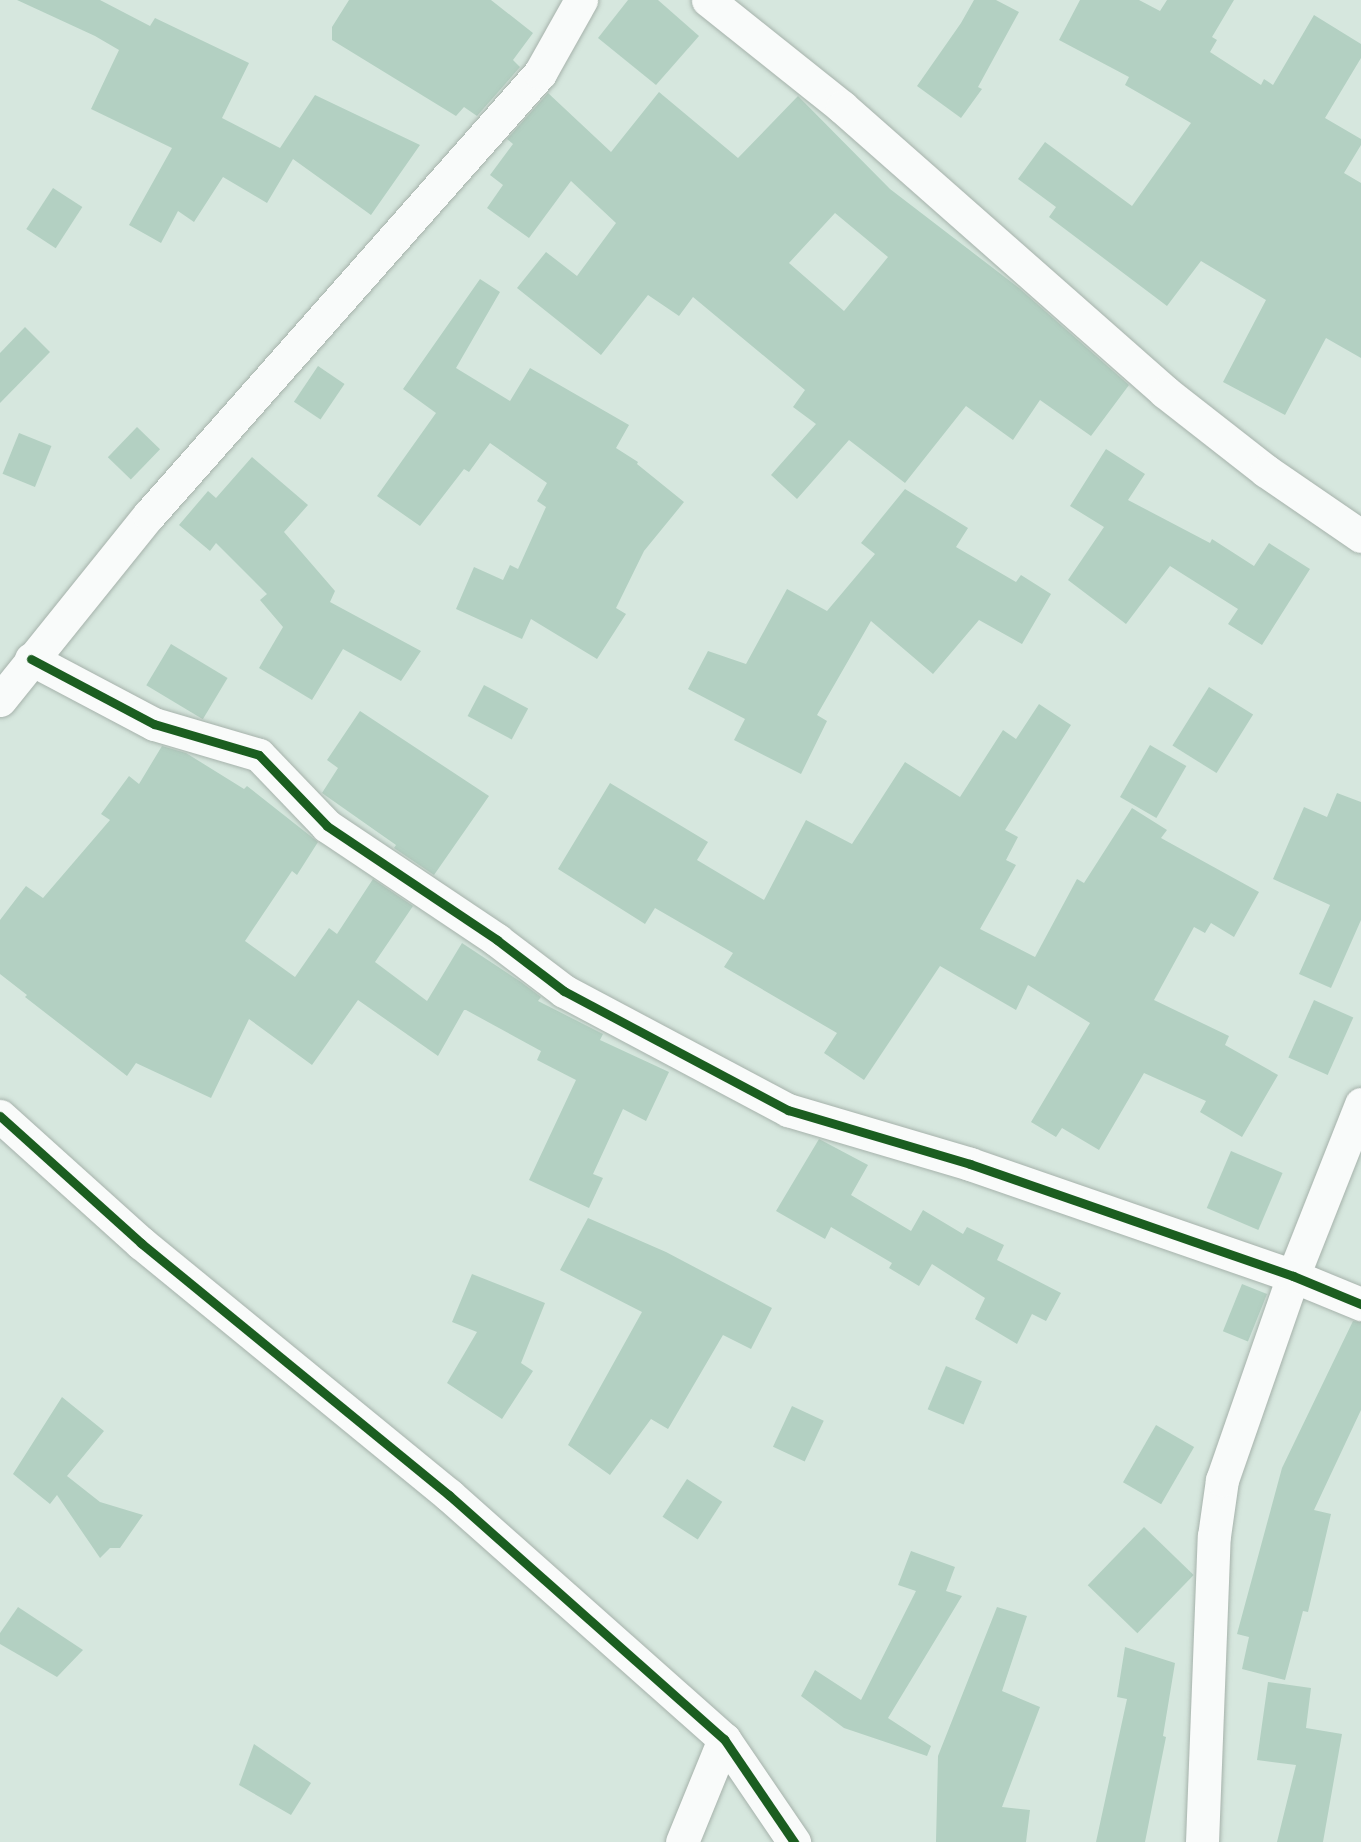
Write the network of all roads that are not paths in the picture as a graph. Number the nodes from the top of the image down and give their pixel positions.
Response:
1 (581, 0) edge
2 (708, 0) edge
3 (1361, 536) edge
4 (31, 659) junction
5 (0, 700) edge
6 (1361, 1104) edge
7 (0, 1116) edge
8 (1293, 1276) junction
9 (1361, 1304) edge
10 (724, 1739) junction
11 (682, 1842) edge
12 (794, 1842) edge
13 (1202, 1842) edge

1 - 4 street
2 - 3 street
4 - 5 street
4 - 8 street
6 - 8 street
7 - 10 street
8 - 9 street
8 - 13 street
10 - 11 street
10 - 12 street

